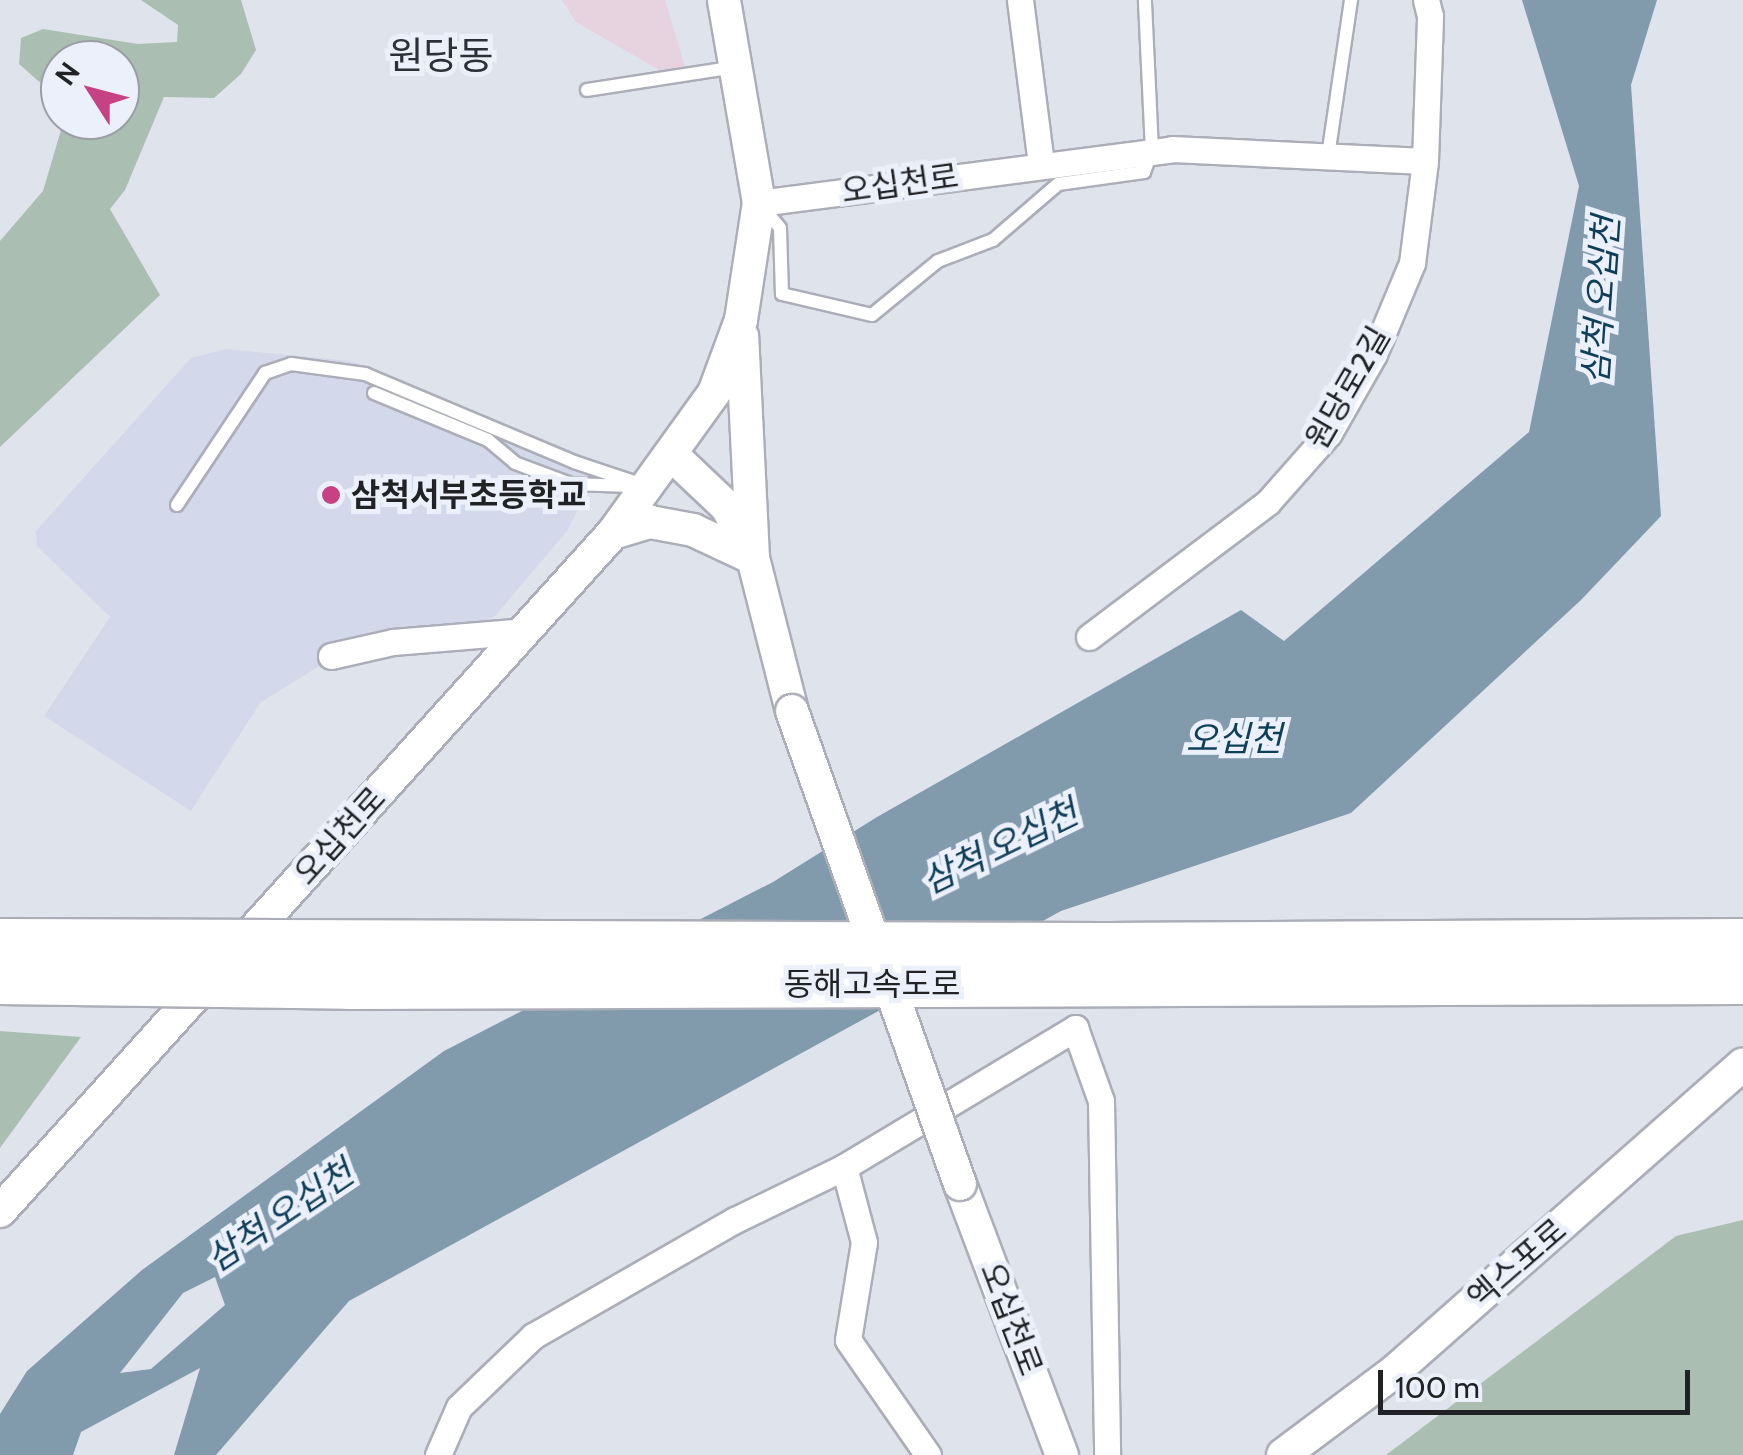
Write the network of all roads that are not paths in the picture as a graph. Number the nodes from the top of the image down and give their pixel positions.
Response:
1 (724, 0) edge
2 (1020, 0) edge
3 (1145, 0) edge
4 (1351, 0) edge
5 (1426, 0) edge
6 (737, 66) junction
7 (587, 90) dead end
8 (1152, 151) junction
9 (1328, 156) junction
10 (1425, 160) junction
11 (1041, 165) junction
12 (760, 202) junction
13 (740, 320) junction
14 (374, 393) dead end
15 (674, 456) junction
16 (649, 487) junction
17 (177, 506) dead end
18 (613, 533) junction
19 (754, 558) junction
20 (527, 631) junction
21 (1089, 637) dead end
22 (331, 656) dead end
23 (0, 943) edge
24 (1743, 943) edge
25 (0, 980) edge
26 (1743, 980) edge
27 (1742, 1067) edge
28 (844, 1167) junction
29 (0, 1211) edge
30 (438, 1455) edge
31 (928, 1455) edge
32 (1062, 1455) edge
33 (1107, 1455) edge
34 (1283, 1455) edge

1 - 6 street, 오십천로
2 - 11 street
3 - 8 lane
4 - 9 lane
5 - 10 street, 원당로2길
6 - 7 lane
6 - 12 street, 오십천로
8 - 9 street
8 - 11 street
8 - 12 lane
9 - 10 street
10 - 21 street, 원당로2길
11 - 12 street, 오십천로
12 - 13 street, 오십천로
13 - 15 street, 오십천로
13 - 19 street
14 - 16 lane
15 - 16 street, 오십천로
15 - 19 street
16 - 17 lane
16 - 18 street, 오십천로
18 - 19 street
18 - 20 street, 오십천로
19 - 32 street, 오십천로, bridge
20 - 22 street
20 - 29 street, 오십천로
23 - 24 highway, 동해고속도로, bridge
25 - 26 highway, 동해고속도로, bridge
27 - 34 street, 엑스포로
28 - 30 street
28 - 31 street
28 - 33 street

